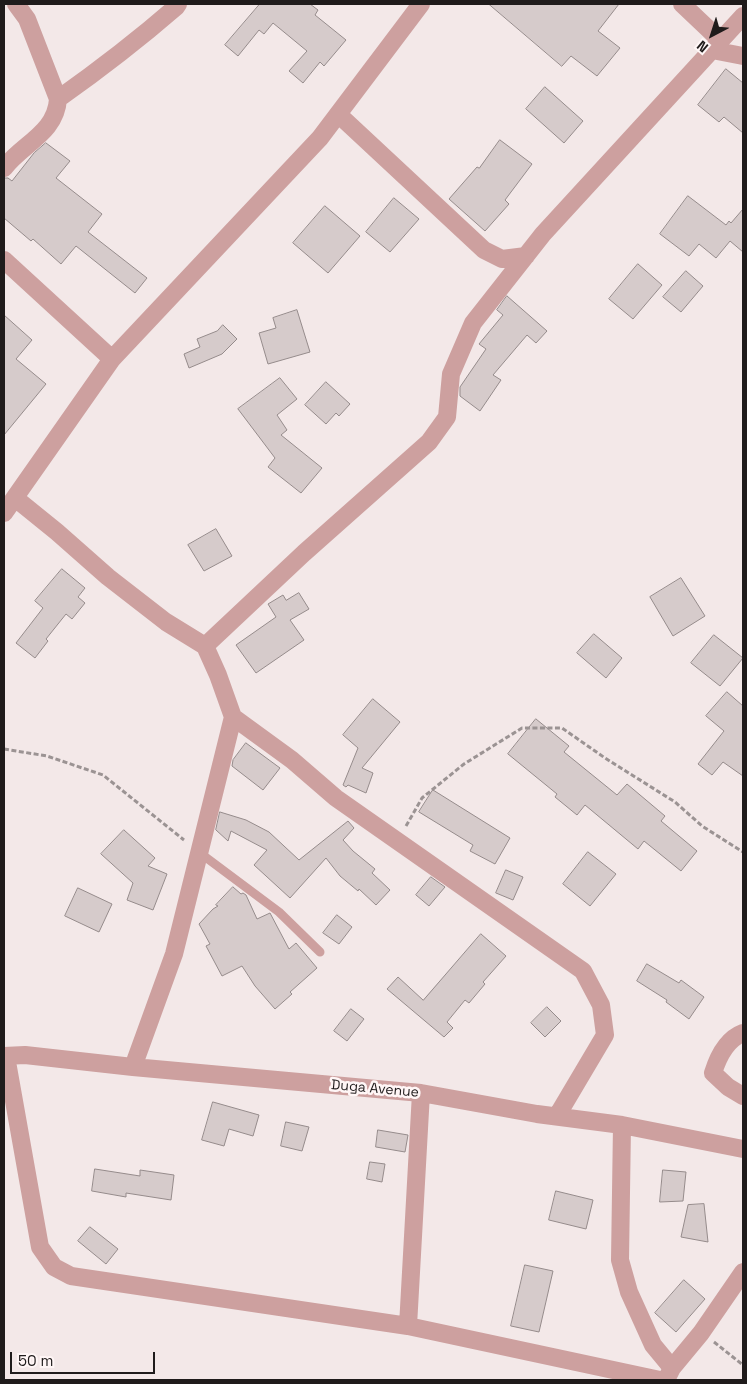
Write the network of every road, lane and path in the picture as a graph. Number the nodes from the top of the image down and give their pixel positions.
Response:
1 (16, 4) edge
2 (178, 4) edge
3 (421, 4) edge
4 (682, 4) edge
5 (743, 16) edge
6 (716, 46) junction
7 (743, 56) edge
8 (58, 99) junction
9 (338, 114) junction
10 (4, 168) edge
11 (526, 256) junction
12 (4, 260) edge
13 (112, 359) junction
14 (15, 498) junction
15 (4, 513) edge
16 (205, 646) junction
17 (233, 717) junction
18 (4, 749) edge
19 (397, 841) junction
20 (743, 852) edge
21 (200, 853) junction
22 (320, 952) dead end
23 (743, 1033) edge
24 (5, 1056) edge
25 (134, 1067) junction
26 (421, 1093) junction
27 (743, 1096) edge
28 (557, 1116) junction
29 (622, 1126) junction
30 (743, 1149) edge
31 (743, 1272) edge
32 (408, 1326) junction
33 (701, 1333) junction
34 (743, 1365) edge
35 (666, 1376) edge

1 - 8 street
2 - 8 street
3 - 9 street
4 - 6 street
5 - 6 street
6 - 7 street
6 - 11 street
8 - 10 street
9 - 11 street
9 - 13 street
11 - 16 street
12 - 13 street
13 - 14 street
14 - 15 street
14 - 16 street
16 - 17 street
17 - 19 street
17 - 21 street
18 - 21 path
19 - 20 path
19 - 28 street
21 - 22 lane
21 - 25 street
23 - 27 street
24 - 25 street, Duga Avenue
24 - 32 street
25 - 26 street, Duga Avenue
26 - 28 street, Duga Avenue
26 - 32 street
28 - 29 street, Duga Avenue
29 - 30 street, Duga Avenue
29 - 35 street
31 - 33 street
32 - 35 street
33 - 34 path
33 - 35 street

